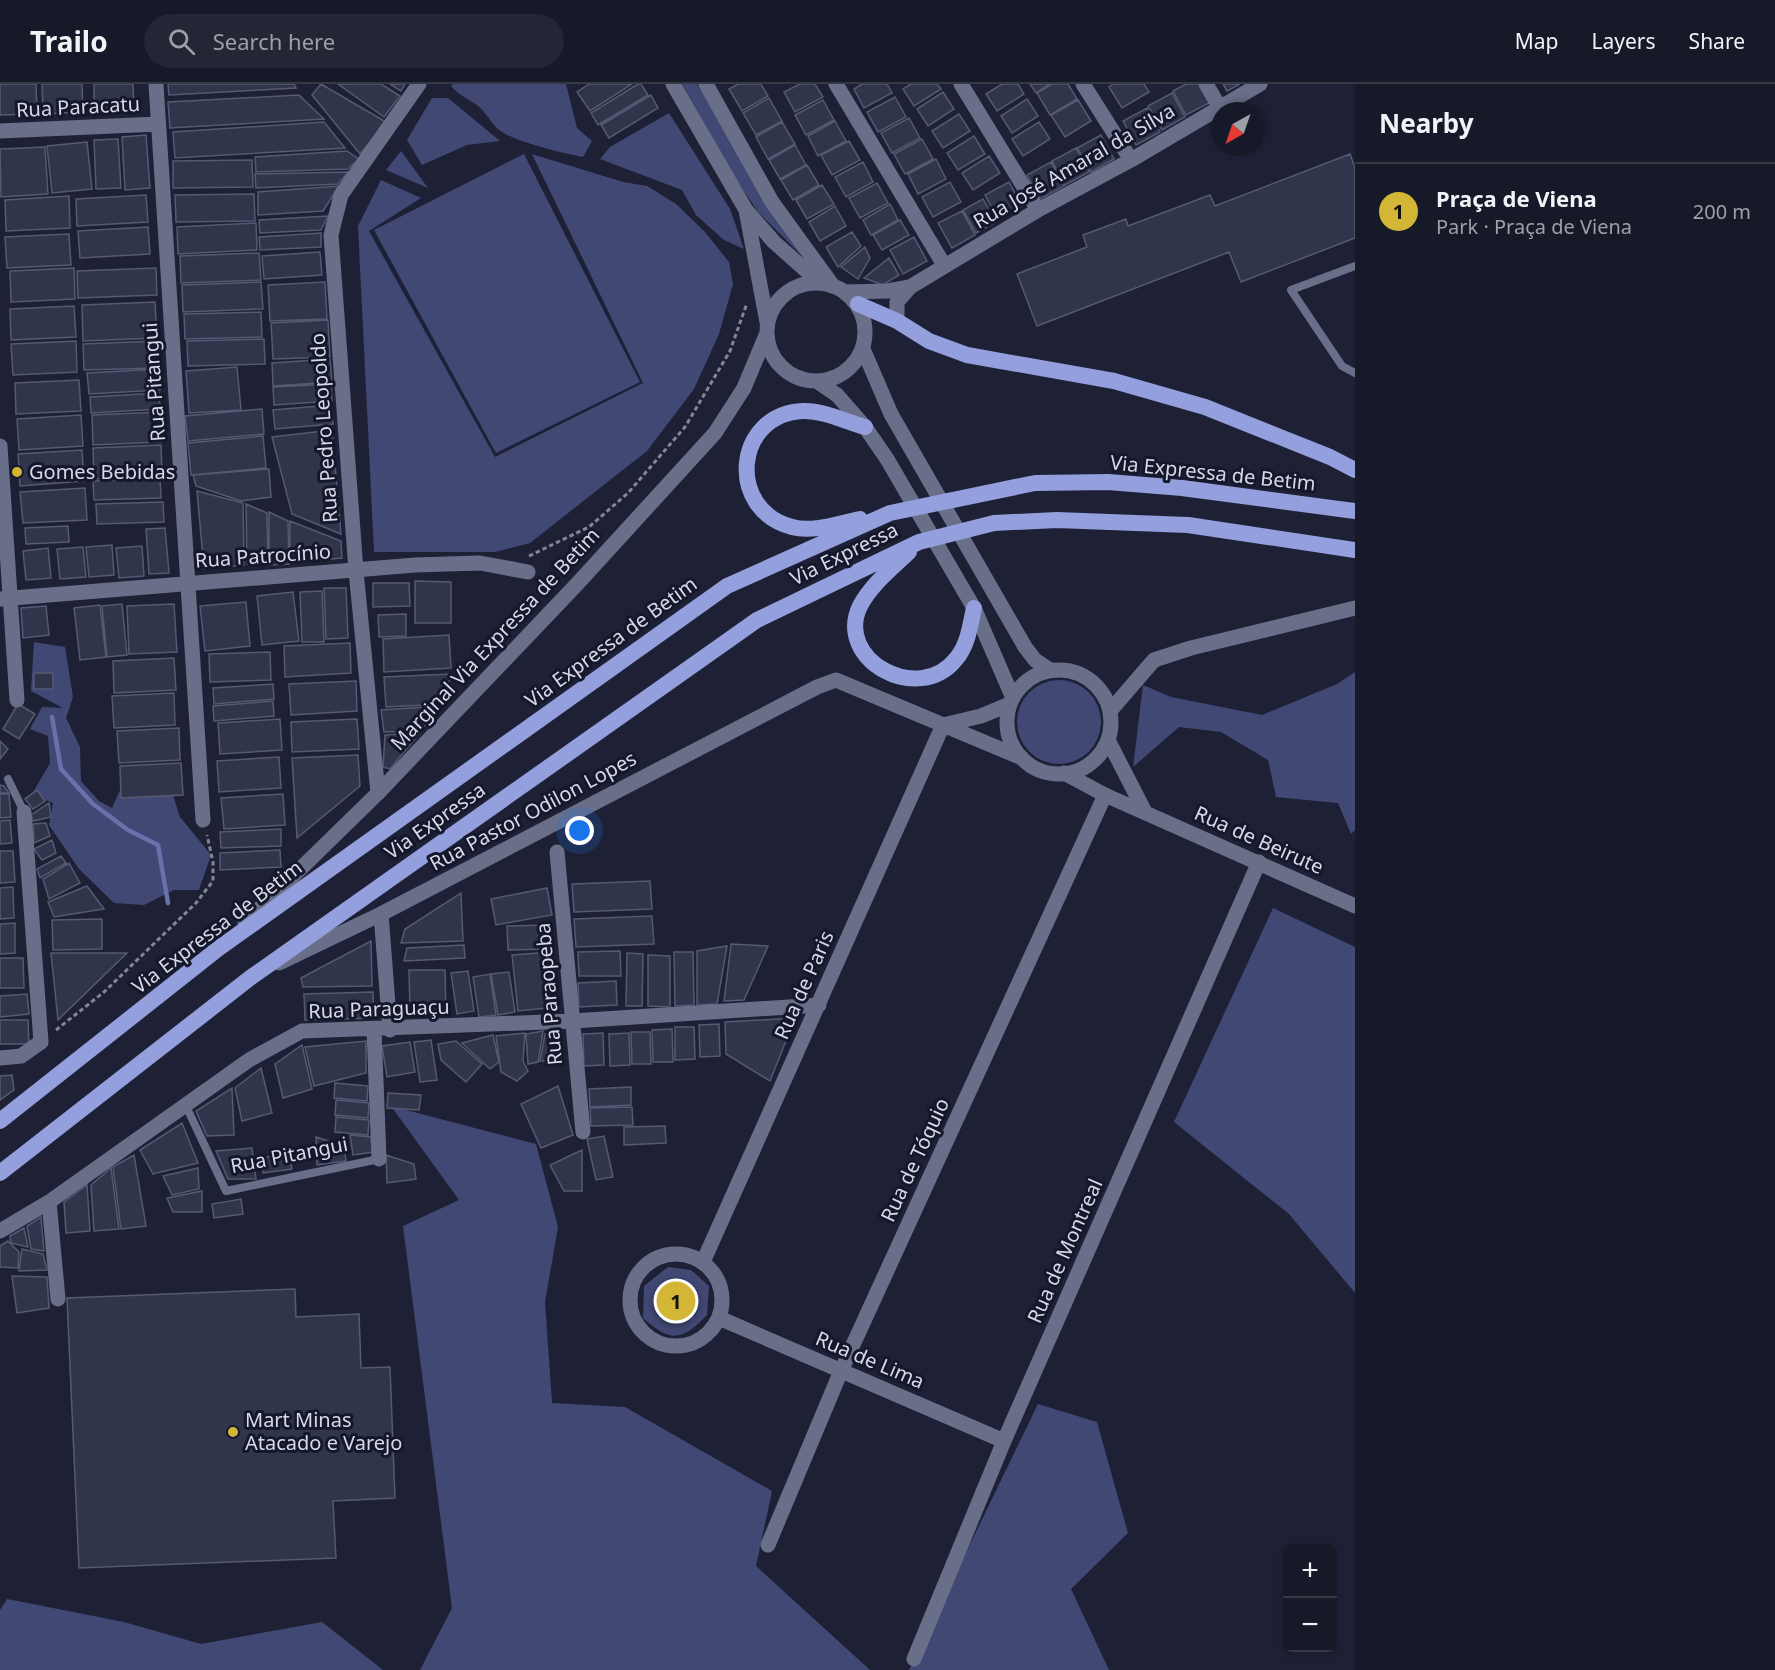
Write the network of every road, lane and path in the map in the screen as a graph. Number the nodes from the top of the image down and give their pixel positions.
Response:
1 (156, 84) edge
2 (419, 84) edge
3 (673, 84) edge
4 (706, 84) edge
5 (836, 84) edge
6 (961, 84) edge
7 (1083, 84) edge
8 (1206, 84) edge
9 (1260, 84) edge
10 (1217, 102) edge
11 (1226, 102) edge
12 (1211, 111) edge
13 (158, 124) junction
14 (0, 131) edge
15 (1131, 160) junction
16 (746, 210) junction
17 (1038, 210) junction
18 (944, 265) junction
19 (1355, 266) edge
20 (833, 287) junction
21 (910, 287) junction
22 (762, 291) junction
23 (858, 304) junction
24 (897, 321) junction
25 (767, 328) junction
26 (863, 349) junction
27 (1355, 373) edge
28 (818, 382) junction
29 (865, 427) junction
30 (0, 446) edge
31 (1355, 470) edge
32 (1355, 511) edge
33 (890, 513) junction
34 (919, 542) junction
35 (1355, 550) edge
36 (356, 571) junction
37 (528, 572) joint
38 (188, 583) junction
39 (5, 598) edge
40 (974, 608) junction
41 (1355, 608) edge
42 (1050, 670) junction
43 (17, 700) dead end
44 (1012, 701) junction
45 (1110, 711) junction
46 (943, 725) junction
47 (1108, 740) junction
48 (1022, 758) junction
49 (1064, 773) junction
50 (8, 779) dead end
51 (378, 793) junction
52 (1105, 795) junction
53 (24, 812) joint
54 (1145, 812) junction
55 (203, 820) joint
56 (557, 852) dead end
57 (1259, 862) junction
58 (1355, 906) edge
59 (381, 914) junction
60 (219, 948) junction
61 (250, 978) junction
62 (819, 1005) junction
63 (573, 1021) junction
64 (374, 1029) junction
65 (390, 1030) junction
66 (41, 1042) junction
67 (0, 1058) edge
68 (186, 1106) junction
69 (0, 1121) edge
70 (583, 1132) dead end
71 (379, 1159) joint
72 (0, 1173) edge
73 (49, 1202) junction
74 (0, 1231) edge
75 (703, 1262) junction
76 (58, 1299) dead end
77 (719, 1318) junction
78 (841, 1371) junction
79 (1004, 1441) junction
80 (768, 1545) dead end
81 (914, 1659) dead end

1 - 13 street, Rua Pitangui
2 - 36 street, Rua Pedro Leopoldo
3 - 16 street
4 - 20 street
5 - 18 street
6 - 17 street
7 - 15 street
8 - 10 street
9 - 11 street, Rua José Amaral da Silva
12 - 15 street, Rua José Amaral da Silva
13 - 14 street, Rua Paracatu
13 - 38 street, Rua Pitangui
15 - 17 street, Rua José Amaral da Silva
16 - 20 street
16 - 22 street
17 - 18 street, Rua José Amaral da Silva
18 - 21 street, Rua José Amaral da Silva
19 - 27 lane
20 - 21 street, Rua José Amaral da Silva
20 - 23 street
20 - 25 street
21 - 24 street, Rua José Amaral da Silva
22 - 25 street
22 - 37 path
23 - 24 highway
23 - 26 street
24 - 31 highway
25 - 28 street
25 - 51 street, Marginal Via Expressa de Betim
26 - 28 street
26 - 42 street
28 - 29 street
29 - 33 highway
29 - 40 street
30 - 39 street
32 - 33 highway, Via Expressa de Betim
33 - 60 highway, Via Expressa de Betim
34 - 35 highway
34 - 40 highway
34 - 61 highway, Via Expressa
36 - 37 street, Rua Patrocínio
36 - 38 street, Rua Patrocínio
36 - 51 street, Rua Pedro Leopoldo
38 - 39 street, Rua Patrocínio
38 - 55 street, Rua Pitangui
39 - 43 street
40 - 44 street
41 - 45 street
42 - 44 street
42 - 45 street
44 - 46 street
44 - 48 street
45 - 47 street
46 - 48 street
46 - 59 street, Rua Pastor Odilon Lopes
46 - 62 street, Rua de Paris
47 - 49 street
47 - 54 street
48 - 49 street
49 - 52 street, Rua de Beirute
50 - 53 lane
51 - 60 street, Marginal Via Expressa de Betim
52 - 54 street, Rua de Beirute
52 - 78 street, Rua de Tóquio
53 - 66 street
54 - 57 street, Rua de Beirute
55 - 66 path
56 - 63 street, Rua Paraopeba
57 - 58 street, Rua de Beirute
57 - 79 street, Rua de Montreal
59 - 61 street, Rua Pastor Odilon Lopes
59 - 65 street
60 - 69 highway, Via Expressa de Betim
61 - 72 highway, Via Expressa
62 - 63 street, Rua Paraguaçu
62 - 75 street, Rua de Paris
63 - 65 street, Rua Paraguaçu
63 - 70 street, Rua Paraopeba
64 - 65 street, Rua Paraguaçu
64 - 68 street, Rua Paraguaçu
64 - 71 street
66 - 67 street
68 - 71 lane, Rua Pitangui
68 - 73 street, Rua Paraguaçu
73 - 74 street, Rua Paraguaçu
73 - 76 street
75 - 77 street
75 - 77 street
77 - 78 street, Rua de Lima
78 - 79 street, Rua de Lima
78 - 80 street, Rua de Tóquio
79 - 81 street, Rua de Montreal

